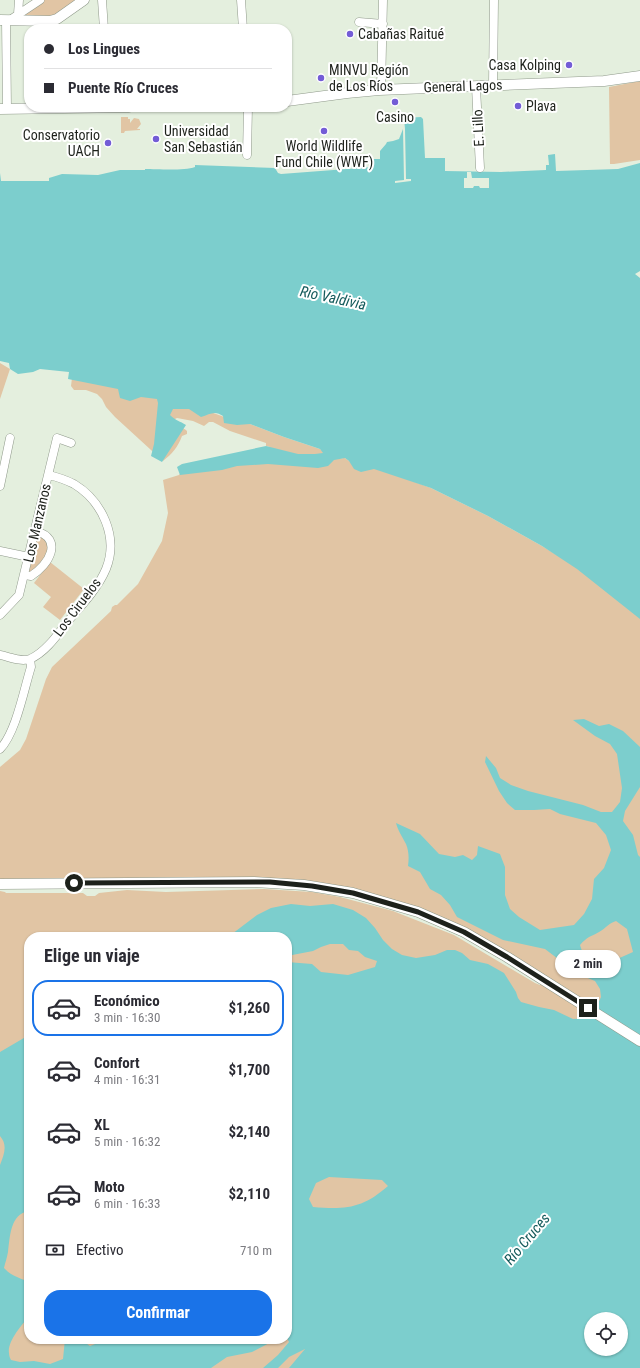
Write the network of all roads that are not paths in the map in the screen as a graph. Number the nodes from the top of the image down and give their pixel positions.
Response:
1 (19, 0) edge
2 (40, 0) edge
3 (84, 0) edge
4 (102, 0) edge
5 (241, 0) edge
6 (383, 0) edge
7 (494, 0) edge
8 (9, 19) edge
9 (359, 22) dead end
10 (104, 24) edge
11 (243, 24) edge
12 (383, 24) junction
13 (640, 76) edge
14 (493, 85) junction
15 (476, 87) junction
16 (381, 90) junction
17 (292, 100) edge
18 (4, 109) edge
19 (24, 109) edge
20 (248, 112) edge
21 (247, 155) dead end
22 (480, 168) dead end
23 (10, 438) dead end
24 (71, 443) dead end
25 (48, 475) junction
26 (0, 486) edge
27 (36, 531) junction
28 (0, 551) edge
29 (29, 557) junction
30 (25, 575) junction
31 (1, 613) edge
32 (0, 655) edge
33 (30, 659) junction
34 (0, 749) edge
35 (0, 884) edge
36 (640, 1041) edge

1 - 8 street
2 - 8 street
3 - 8 main road
4 - 10 street
5 - 11 street
6 - 12 street
7 - 14 street
8 - 18 street
9 - 12 street
12 - 16 street
13 - 14 main road, General Lagos
14 - 15 main road, General Lagos
15 - 16 main road, General Lagos
15 - 22 street, E. Lillo
16 - 17 main road, General Lagos
18 - 19 main road
20 - 21 street
23 - 26 street
24 - 25 street, Los Manzanos
25 - 27 street, Los Manzanos
25 - 33 street, Los Ciruelos
27 - 29 street, Los Manzanos
27 - 30 street
28 - 29 street
29 - 30 street, Los Manzanos
30 - 31 street, Los Manzanos
32 - 33 street
33 - 34 street
35 - 36 main road

